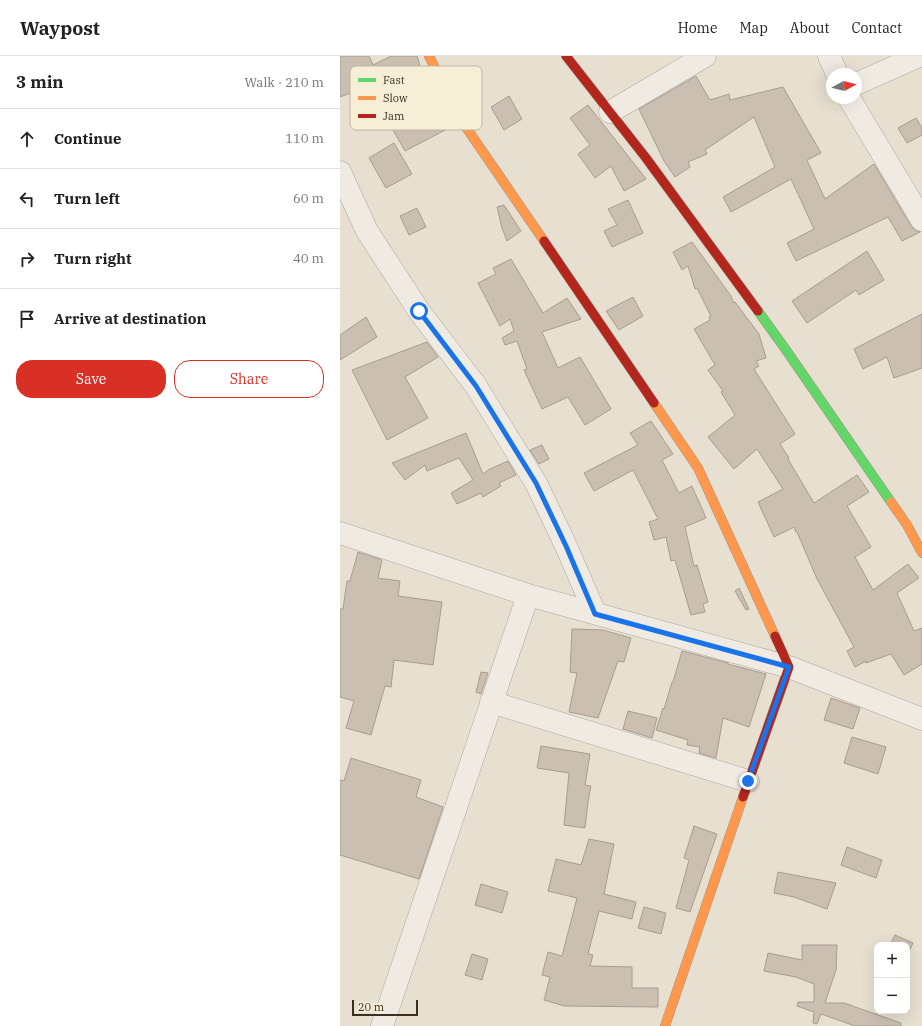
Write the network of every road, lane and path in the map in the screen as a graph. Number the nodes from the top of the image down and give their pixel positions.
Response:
1 (429, 56) edge
2 (566, 56) edge
3 (705, 56) edge
4 (829, 56) edge
5 (919, 56) edge
6 (434, 66) edge
7 (834, 68) edge
8 (862, 81) edge
9 (854, 104) edge
10 (610, 112) junction
11 (468, 130) edge
12 (340, 172) edge
13 (915, 194) edge
14 (922, 220) edge
15 (340, 533) edge
16 (922, 553) edge
17 (528, 595) junction
18 (595, 614) junction
19 (789, 667) junction
20 (491, 702) junction
21 (922, 719) edge
22 (748, 781) junction
23 (382, 1026) edge
24 (665, 1026) edge

1 - 6 street
2 - 10 street
3 - 10 street
4 - 7 street
5 - 8 street
9 - 13 street
10 - 16 street
11 - 19 street
12 - 18 street
13 - 14 street
15 - 17 street
17 - 18 street
17 - 20 street
18 - 19 street
19 - 21 street
19 - 22 street
20 - 22 street
20 - 23 street
22 - 24 street

